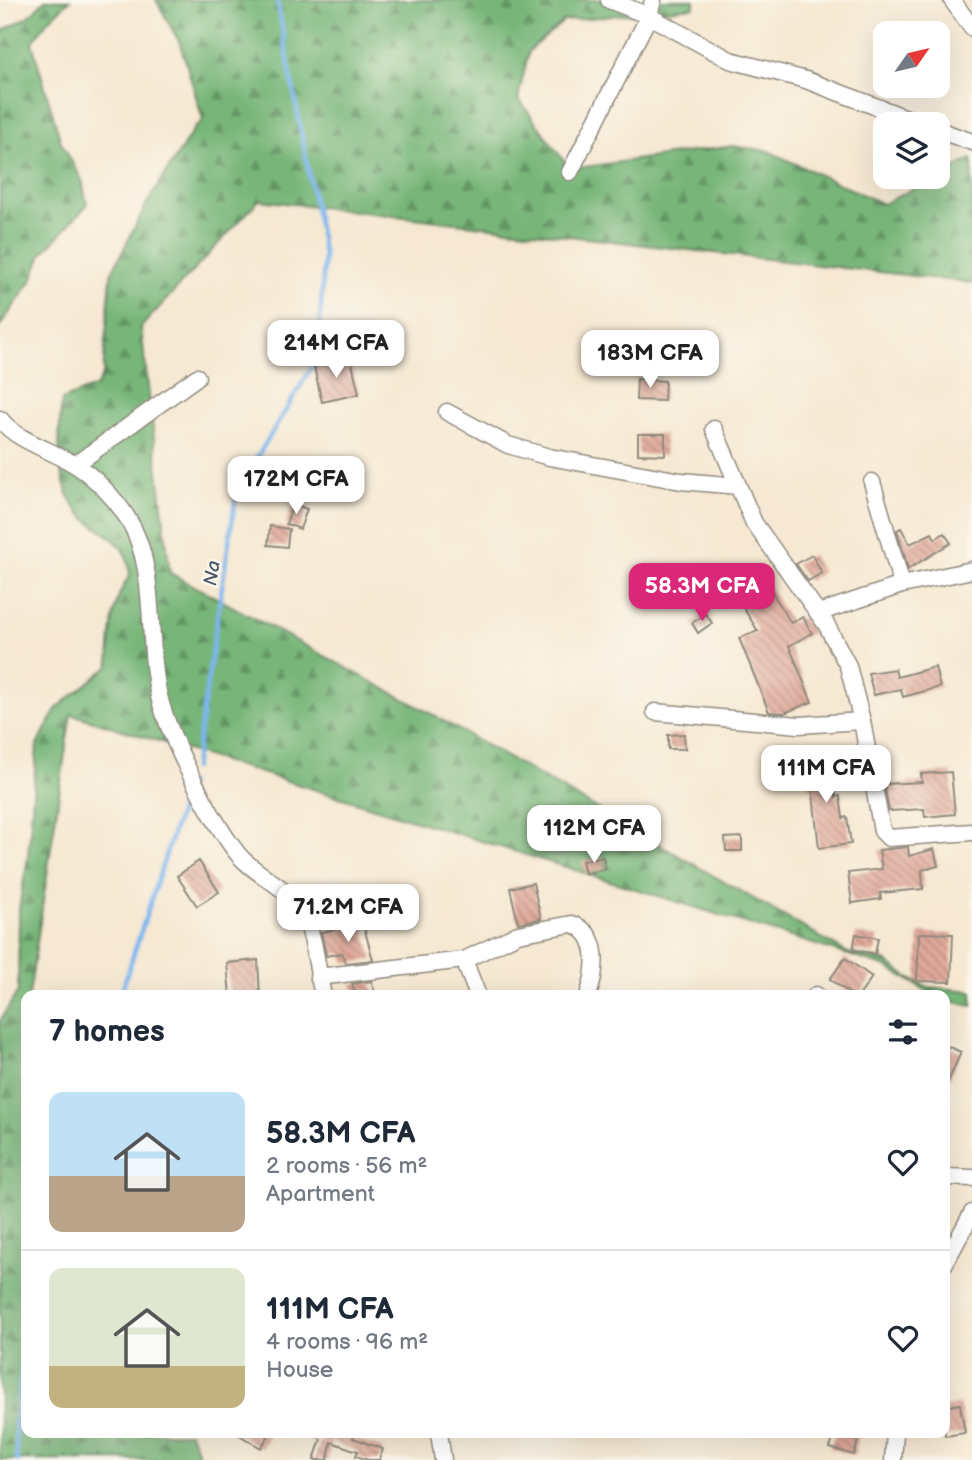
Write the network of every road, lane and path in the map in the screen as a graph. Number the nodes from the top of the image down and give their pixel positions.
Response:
1 (609, 0) edge
2 (952, 0) edge
3 (651, 8) edge
4 (972, 28) edge
5 (890, 112) edge
6 (950, 134) edge
7 (972, 142) edge
8 (570, 172) dead end
9 (197, 377) dead end
10 (447, 412) dead end
11 (0, 419) edge
12 (714, 429) dead end
13 (76, 464) junction
14 (872, 482) dead end
15 (738, 486) junction
16 (972, 570) edge
17 (902, 585) junction
18 (818, 613) junction
19 (655, 712) dead end
20 (862, 721) junction
21 (972, 832) edge
22 (464, 960) junction
23 (318, 977) junction
24 (321, 990) edge
25 (476, 990) edge
26 (589, 990) edge
27 (950, 1177) edge
28 (972, 1178) edge
29 (972, 1213) edge
30 (950, 1254) edge
31 (440, 1438) edge
32 (895, 1438) edge
33 (443, 1460) edge
34 (893, 1460) edge

1 - 3 street
2 - 4 street
3 - 5 street
3 - 8 street
6 - 7 street
9 - 13 street
10 - 15 street
11 - 13 street
12 - 15 street
13 - 23 street
14 - 17 street
15 - 18 street
16 - 17 street
17 - 18 street
18 - 20 street
19 - 20 street
20 - 21 street
22 - 23 street
22 - 25 street
22 - 26 street
23 - 24 street
27 - 28 street
29 - 30 street
31 - 33 street
32 - 34 street

